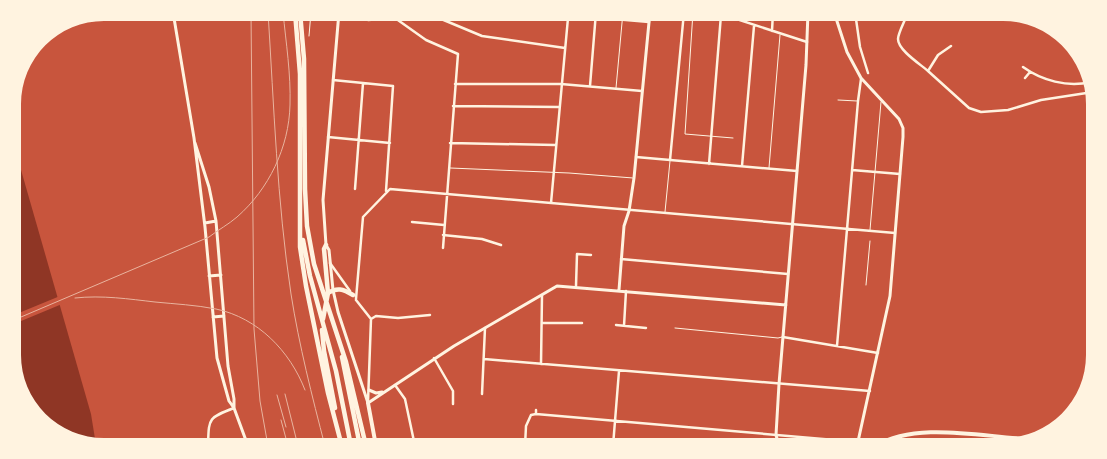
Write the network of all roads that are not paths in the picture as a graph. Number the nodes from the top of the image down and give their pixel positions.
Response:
1 (175, 21) edge
2 (296, 21) edge
3 (301, 21) edge
4 (310, 21) edge
5 (338, 21) edge
6 (399, 21) edge
7 (446, 21) edge
8 (567, 21) edge
9 (596, 21) edge
10 (622, 21) edge
11 (640, 21) edge
12 (683, 21) edge
13 (692, 21) edge
14 (720, 21) edge
15 (743, 21) edge
16 (773, 21) edge
17 (808, 21) edge
18 (837, 21) edge
19 (856, 21) edge
20 (904, 21) edge
21 (649, 22) joint
22 (754, 26) junction
23 (772, 31) junction
24 (780, 34) junction
25 (309, 36) dead end
26 (807, 42) junction
27 (951, 46) dead end
28 (565, 48) junction
29 (1023, 67) dead end
30 (928, 71) junction
31 (1030, 72) junction
32 (868, 73) dead end
33 (861, 78) junction
34 (1024, 78) dead end
35 (333, 80) junction
36 (363, 83) junction
37 (1083, 83) edge
38 (455, 84) junction
39 (561, 84) junction
40 (590, 86) junction
41 (616, 89) junction
42 (642, 91) junction
43 (1085, 93) edge
44 (838, 100) dead end
45 (881, 100) junction
46 (858, 102) junction
47 (453, 106) junction
48 (559, 107) junction
49 (711, 136) junction
50 (328, 137) junction
51 (194, 138) junction
52 (733, 138) dead end
53 (358, 140) junction
54 (390, 143) junction
55 (450, 143) junction
56 (556, 145) junction
57 (636, 158) junction
58 (670, 160) junction
59 (708, 164) junction
60 (742, 166) junction
61 (449, 168) junction
62 (769, 169) junction
63 (852, 170) junction
64 (797, 171) junction
65 (875, 172) junction
66 (553, 173) junction
67 (900, 174) junction
68 (634, 178) junction
69 (355, 189) dead end
70 (386, 192) junction
71 (446, 194) junction
72 (550, 203) junction
73 (629, 211) junction
74 (665, 214) junction
75 (216, 221) junction
76 (300, 221) junction
77 (412, 222) dead end
78 (205, 223) junction
79 (792, 224) junction
80 (444, 225) junction
81 (847, 229) junction
82 (870, 231) junction
83 (895, 233) junction
84 (443, 235) junction
85 (870, 241) dead end
86 (326, 245) junction
87 (501, 245) dead end
88 (443, 248) dead end
89 (591, 255) dead end
90 (621, 259) junction
91 (329, 261) junction
92 (788, 274) junction
93 (221, 275) junction
94 (209, 276) junction
95 (866, 285) dead end
96 (576, 286) junction
97 (618, 290) junction
98 (329, 291) junction
99 (626, 291) junction
100 (542, 294) junction
101 (354, 297) junction
102 (786, 305) junction
103 (430, 315) dead end
104 (224, 316) junction
105 (212, 317) junction
106 (371, 319) junction
107 (332, 322) junction
108 (542, 323) junction
109 (582, 323) dead end
110 (616, 325) dead end
111 (624, 326) junction
112 (485, 328) junction
113 (646, 328) dead end
114 (675, 328) dead end
115 (783, 337) junction
116 (837, 346) junction
117 (878, 353) junction
118 (434, 358) junction
119 (484, 359) junction
120 (541, 364) junction
121 (619, 370) junction
122 (779, 384) junction
123 (395, 385) junction
124 (369, 390) junction
125 (385, 391) junction
126 (870, 392) junction
127 (482, 394) dead end
128 (368, 403) junction
129 (453, 404) dead end
130 (234, 408) junction
131 (615, 421) junction
132 (776, 435) junction
133 (208, 438) edge
134 (245, 438) edge
135 (340, 438) edge
136 (340, 438) edge
137 (349, 438) edge
138 (358, 438) edge
139 (364, 438) edge
140 (375, 438) edge
141 (413, 438) edge
142 (526, 438) edge
143 (614, 438) edge
144 (777, 438) edge
145 (803, 438) edge
146 (858, 438) edge
147 (894, 438) edge
148 (1010, 438) edge

1 - 51 street
2 - 76 highway
3 - 107 highway
4 - 25 lane
5 - 35 street
6 - 38 street
7 - 28 street
8 - 28 street
9 - 40 street
10 - 41 lane
11 - 21 street
12 - 58 street
13 - 49 lane
14 - 49 street
15 - 22 street
16 - 23 street
17 - 26 street
18 - 33 street
19 - 32 street
20 - 30 street
21 - 42 street
22 - 23 street
22 - 60 street
23 - 24 street
24 - 26 street
24 - 62 lane
26 - 64 street
27 - 30 street
28 - 39 street
29 - 31 street
30 - 43 street
31 - 34 street
31 - 37 street
33 - 45 street
33 - 46 street
35 - 36 street
35 - 50 street
36 - 53 street
36 - 54 street
38 - 39 street
38 - 47 street
39 - 40 street
39 - 48 street
40 - 41 street
41 - 42 street
42 - 57 street
44 - 46 lane
45 - 65 lane
45 - 67 street
46 - 63 street
47 - 48 street
47 - 55 street
48 - 56 street
49 - 52 lane
49 - 59 street
50 - 53 street
50 - 86 street
51 - 75 street
51 - 78 street
53 - 54 street
53 - 69 street
54 - 70 street
55 - 56 street
55 - 61 street
56 - 66 street
57 - 58 street
57 - 68 street
58 - 59 street
58 - 74 lane
59 - 60 street
60 - 62 street
61 - 66 lane
61 - 71 street
62 - 64 street
63 - 65 street
63 - 81 street
64 - 79 street
65 - 67 street
65 - 82 lane
66 - 68 lane
66 - 72 street
67 - 83 street
68 - 73 street
70 - 71 street
70 - 101 street
71 - 72 street
71 - 80 street
72 - 73 street
73 - 74 street
73 - 90 street
74 - 79 street
75 - 78 street
75 - 93 street
76 - 135 highway
76 - 137 highway
77 - 80 street
78 - 94 street
79 - 81 street
79 - 92 street
80 - 84 street
81 - 82 street
81 - 116 street
82 - 83 street
83 - 117 street
84 - 87 street
84 - 88 street
85 - 95 lane
86 - 91 street
86 - 98 highway
89 - 96 street
90 - 92 street
90 - 97 street
91 - 98 street
91 - 101 street
92 - 102 street
93 - 94 street
93 - 104 street
94 - 105 street
96 - 97 street
96 - 100 street
97 - 99 street
98 - 101 highway
98 - 128 street
98 - 136 highway
99 - 102 street
99 - 111 street
100 - 108 street
100 - 112 street
101 - 106 street
102 - 115 street
103 - 106 street
104 - 105 street
104 - 130 street
105 - 130 street
106 - 124 street
107 - 138 highway
107 - 139 highway
108 - 109 street
108 - 120 street
110 - 111 street
111 - 113 street
112 - 118 street
112 - 119 street
114 - 115 lane
115 - 116 street
115 - 122 street
116 - 117 street
117 - 126 street
118 - 123 street
118 - 129 street
119 - 120 street
119 - 127 street
120 - 121 street
121 - 122 street
121 - 131 street
122 - 126 street
122 - 132 street
123 - 125 street
123 - 141 street
124 - 125 street
124 - 128 street
125 - 128 street
126 - 146 street
128 - 140 main road
130 - 133 street
130 - 134 street
131 - 132 street
131 - 142 street
131 - 143 street
132 - 144 street
132 - 145 street
147 - 148 main road

